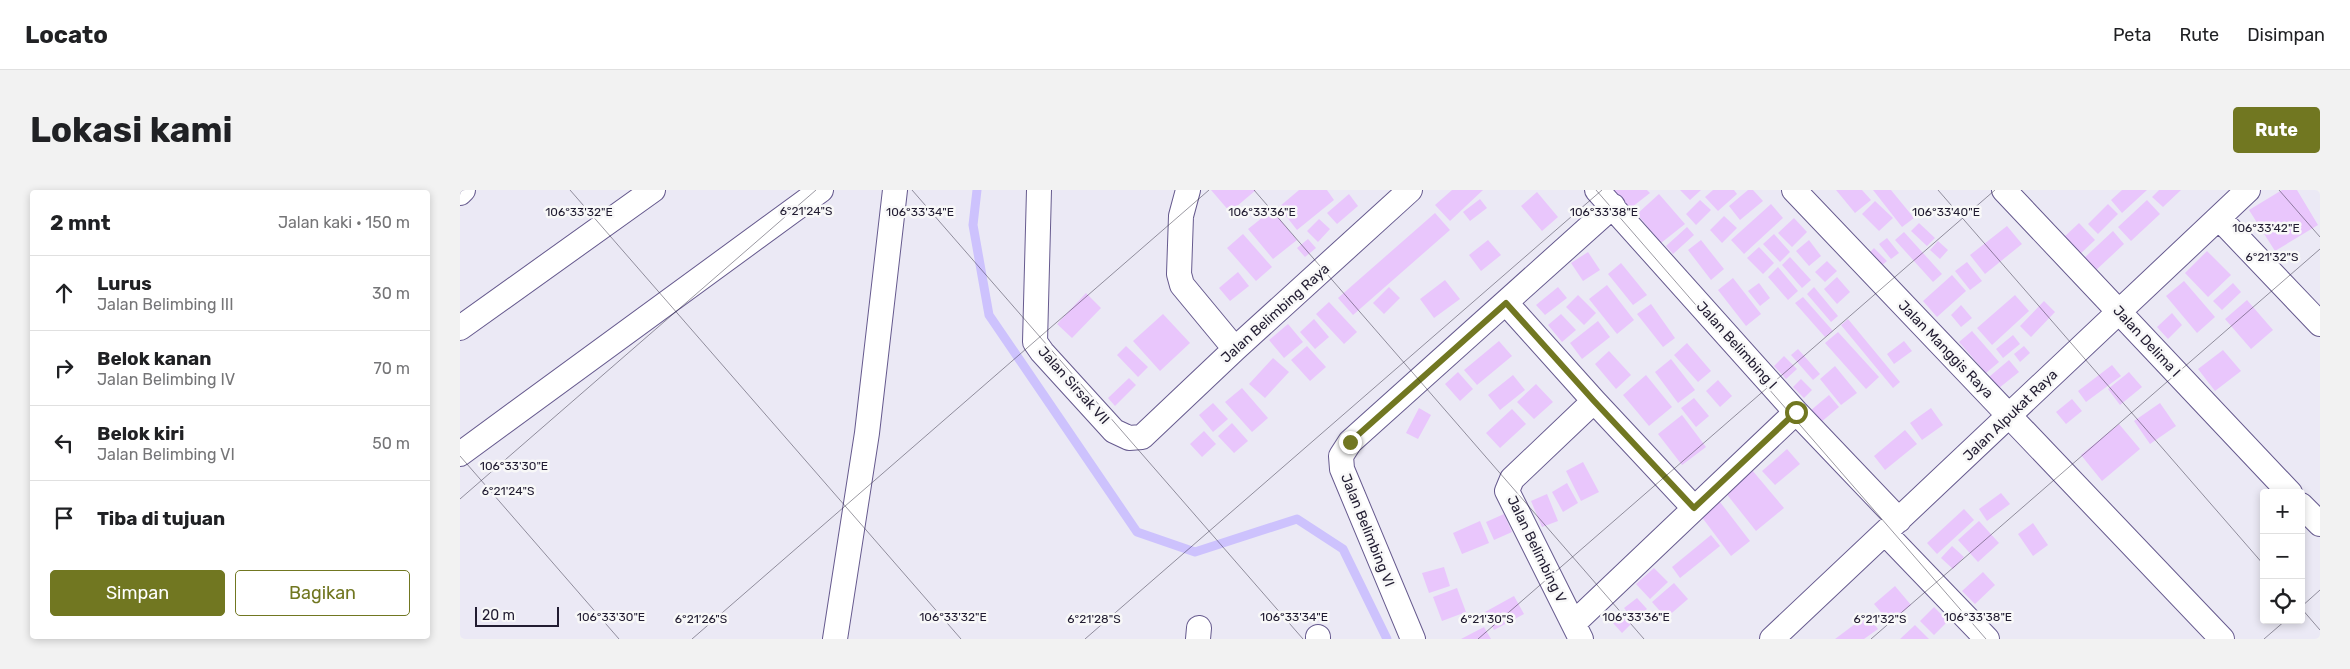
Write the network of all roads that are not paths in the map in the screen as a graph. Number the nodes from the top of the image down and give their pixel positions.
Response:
1 (464, 190) edge
2 (654, 190) edge
3 (822, 190) edge
4 (895, 190) edge
5 (1039, 190) edge
6 (1189, 190) edge
7 (1410, 190) edge
8 (1794, 190) edge
9 (2248, 190) edge
10 (460, 192) edge
11 (2014, 193) edge
12 (1605, 198) edge
13 (2219, 218) junction
14 (1506, 303) junction
15 (2119, 312) junction
16 (2320, 324) edge
17 (460, 328) edge
18 (1235, 349) junction
19 (1594, 401) junction
20 (1796, 412) junction
21 (2010, 415) junction
22 (1142, 437) joint
23 (460, 454) edge
24 (2286, 489) edge
25 (1694, 508) junction
26 (2305, 508) edge
27 (2320, 524) edge
28 (1892, 527) junction
29 (1578, 631) edge
30 (1786, 635) edge
31 (835, 639) edge
32 (1413, 639) edge
33 (1987, 639) edge
34 (2222, 639) edge

1 - 10 street
2 - 17 street
3 - 23 street
4 - 31 street
5 - 22 street, Jalan Sirsak VII
6 - 18 street
7 - 18 street, Jalan Belimbing Raya
8 - 21 street, Jalan Manggis Raya
9 - 13 street, Jalan Alpukat Raya
11 - 15 street, Jalan Delima I
12 - 14 street, Jalan Belimbing VI
12 - 20 street, Jalan Belimbing I
13 - 15 street, Jalan Alpukat Raya
13 - 16 street
14 - 19 street
14 - 32 street, Jalan Belimbing VI
15 - 21 street, Jalan Alpukat Raya
15 - 24 street, Jalan Delima I
18 - 22 street, Jalan Belimbing Raya
19 - 25 street
19 - 29 street, Jalan Belimbing V
20 - 25 street
20 - 28 street, Jalan Belimbing I
21 - 28 street, Jalan Alpukat Raya
21 - 34 street, Jalan Manggis Raya
25 - 29 street
26 - 27 street
28 - 30 street, Jalan Alpukat Raya
28 - 33 street, Jalan Belimbing I

